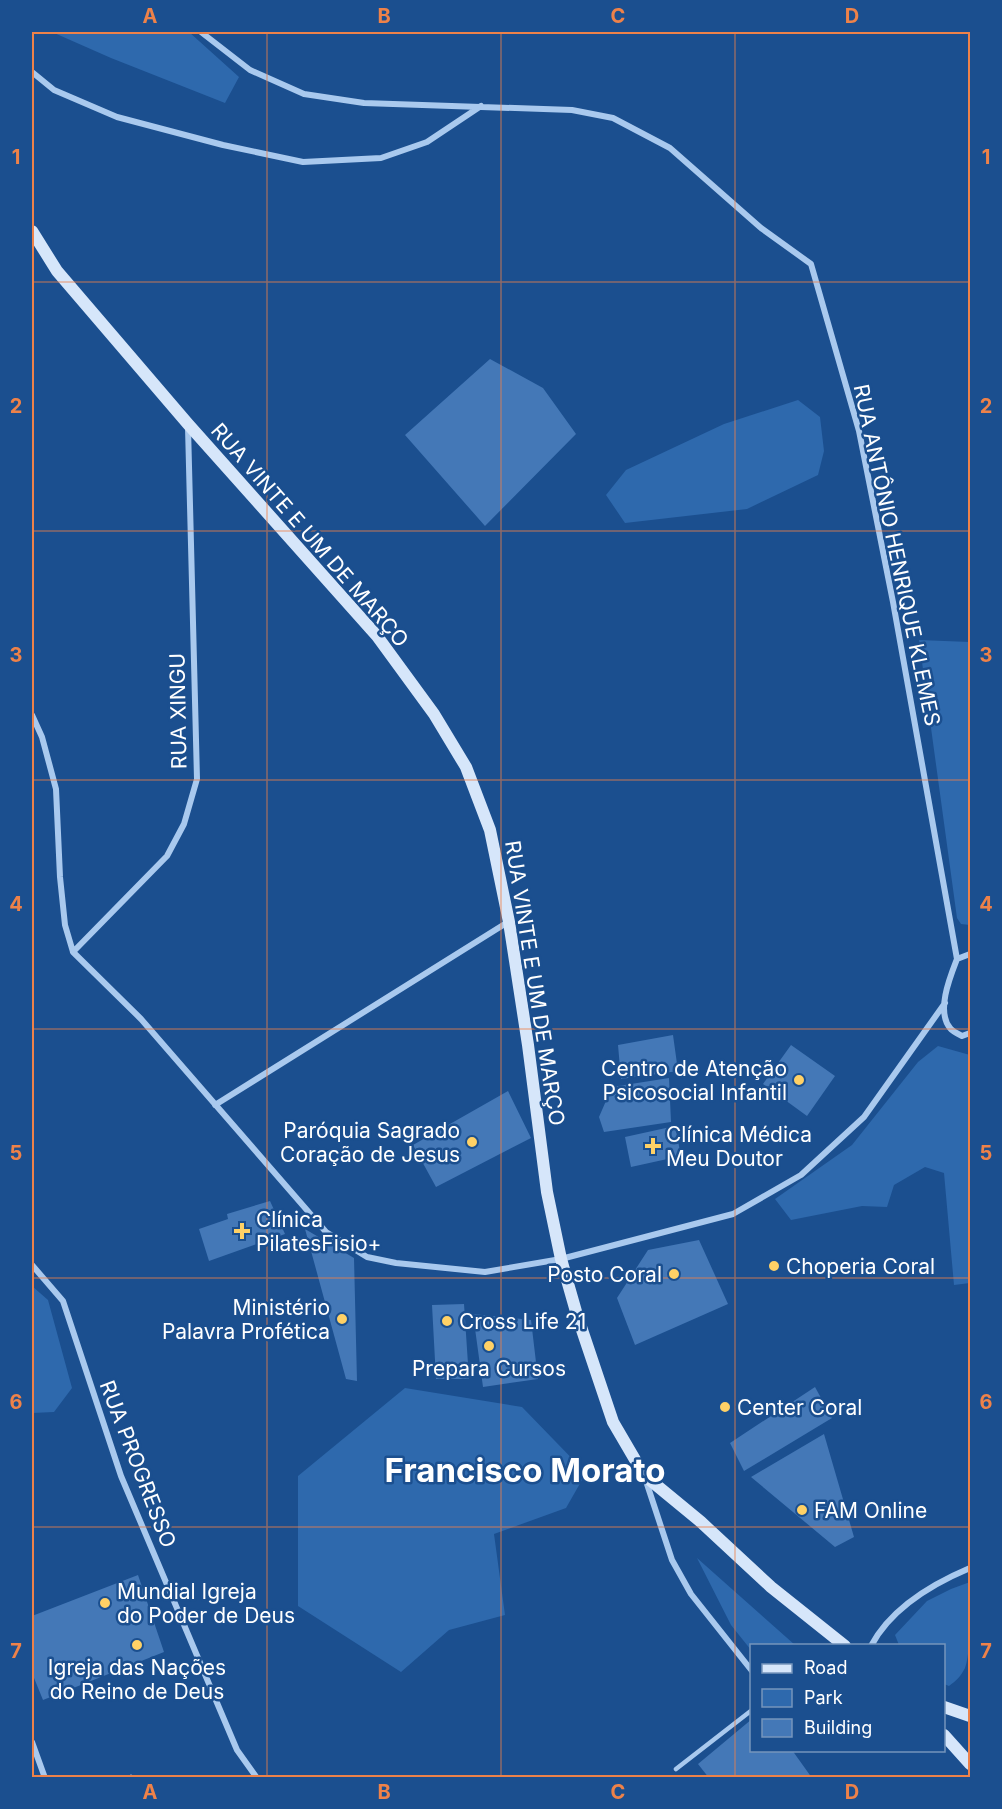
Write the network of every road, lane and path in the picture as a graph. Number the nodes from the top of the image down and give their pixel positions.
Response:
1 (201, 32) edge
2 (32, 72) edge
3 (482, 105) junction
4 (32, 231) edge
5 (188, 424) junction
6 (32, 716) edge
7 (509, 922) junction
8 (74, 952) junction
9 (970, 954) edge
10 (957, 959) junction
11 (945, 1002) junction
12 (970, 1033) edge
13 (215, 1105) junction
14 (561, 1259) junction
15 (32, 1264) edge
16 (644, 1475) junction
17 (970, 1568) edge
18 (842, 1644) edge
19 (872, 1644) edge
20 (750, 1668) edge
21 (945, 1707) edge
22 (750, 1712) edge
23 (970, 1716) edge
24 (945, 1736) edge
25 (32, 1742) edge
26 (970, 1764) edge
27 (676, 1769) dead end
28 (45, 1778) edge
29 (256, 1778) edge

1 - 3 street, RUA ANTÔNIO HENRIQUE KLEMES
2 - 3 street
3 - 10 street, RUA ANTÔNIO HENRIQUE KLEMES
4 - 5 main road, RUA VINTE E UM DE MARÇO
5 - 7 main road, RUA VINTE E UM DE MARÇO
5 - 8 street, RUA XINGU
6 - 8 street
7 - 13 street
7 - 14 main road, RUA VINTE E UM DE MARÇO
8 - 13 street
9 - 10 street
10 - 11 street
11 - 12 street
11 - 14 street
13 - 14 street
14 - 16 main road, RUA VINTE E UM DE MARÇO
15 - 29 street, RUA PROGRESSO
16 - 18 main road, RUA VINTE E UM DE MARÇO
16 - 20 street
17 - 19 street
21 - 23 main road
22 - 27 lane
24 - 26 main road
25 - 28 street

